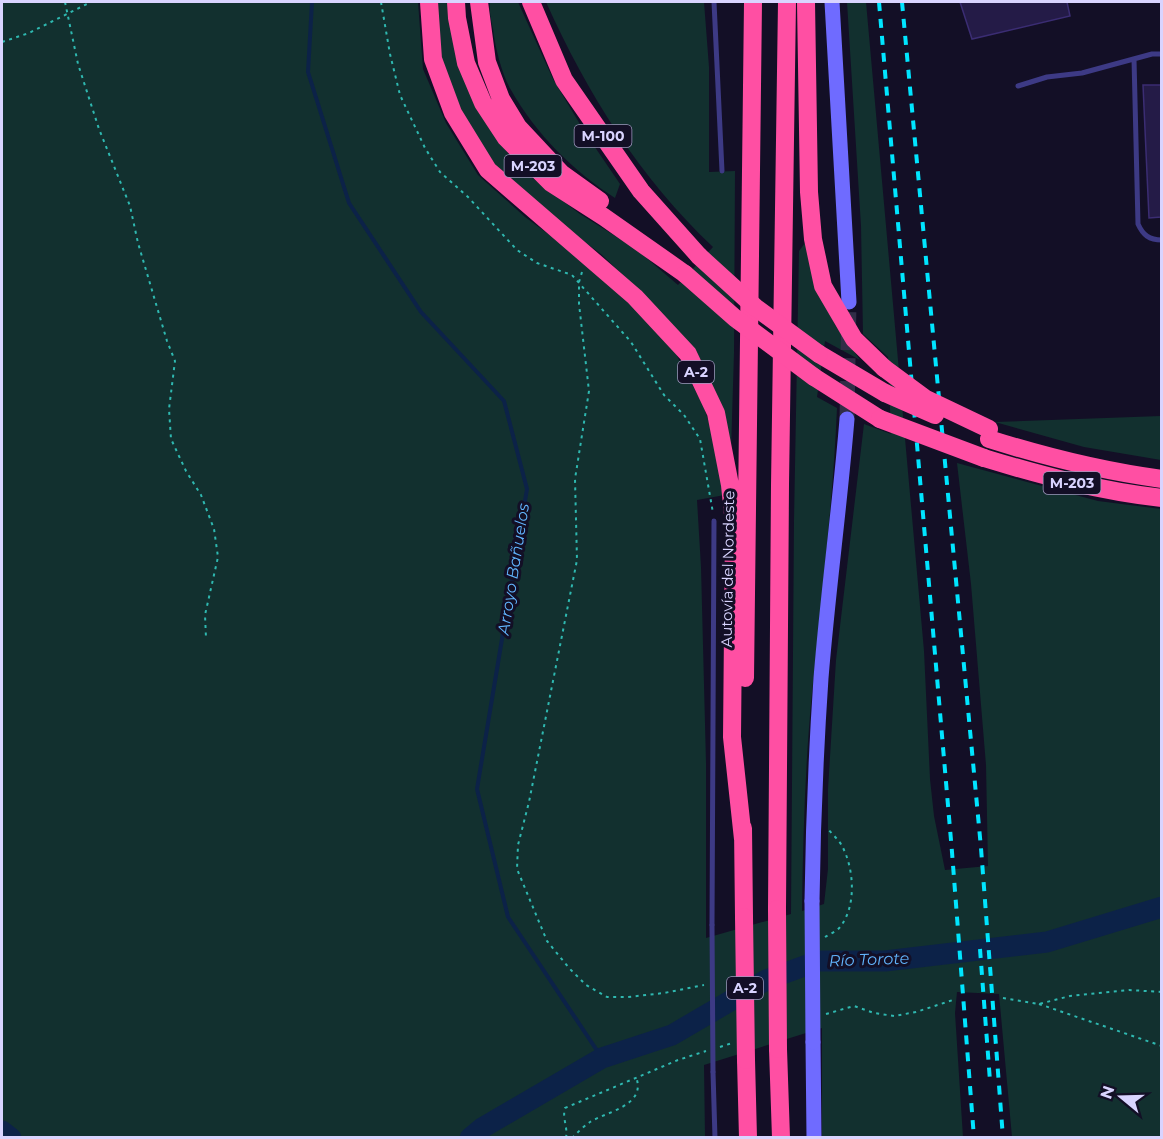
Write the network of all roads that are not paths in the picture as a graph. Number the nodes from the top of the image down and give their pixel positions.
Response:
1 (429, 2) edge
2 (456, 2) edge
3 (479, 2) edge
4 (531, 2) edge
5 (714, 2) edge
6 (753, 2) edge
7 (787, 2) edge
8 (806, 2) edge
9 (832, 2) edge
10 (1161, 54) edge
11 (1134, 59) junction
12 (1018, 86) dead end
13 (722, 171) dead end
14 (1161, 240) edge
15 (684, 274) junction
16 (849, 302) tunnel mouth
17 (847, 419) tunnel mouth
18 (989, 434) junction
19 (1161, 469) edge
20 (1161, 479) edge
21 (1161, 498) edge
22 (714, 521) road end
23 (743, 839) junction
24 (715, 1137) edge
25 (747, 1137) edge
26 (781, 1137) edge
27 (813, 1137) edge

1 - 23 highway, A-2
2 - 15 highway, M-203
3 - 15 highway
4 - 18 highway, M-100, bridge
5 - 13 lane
6 - 23 highway, Autovía del Nordeste / A-2
7 - 26 highway, A-2, bridge
8 - 18 highway, bridge
9 - 16 street
10 - 11 lane
11 - 12 lane
11 - 14 lane
15 - 21 highway, M-203, bridge
17 - 27 street, bridge
18 - 19 highway
18 - 20 highway, M-203
22 - 24 lane, bridge
23 - 25 highway, Autovía del Nordeste / A-2, bridge

